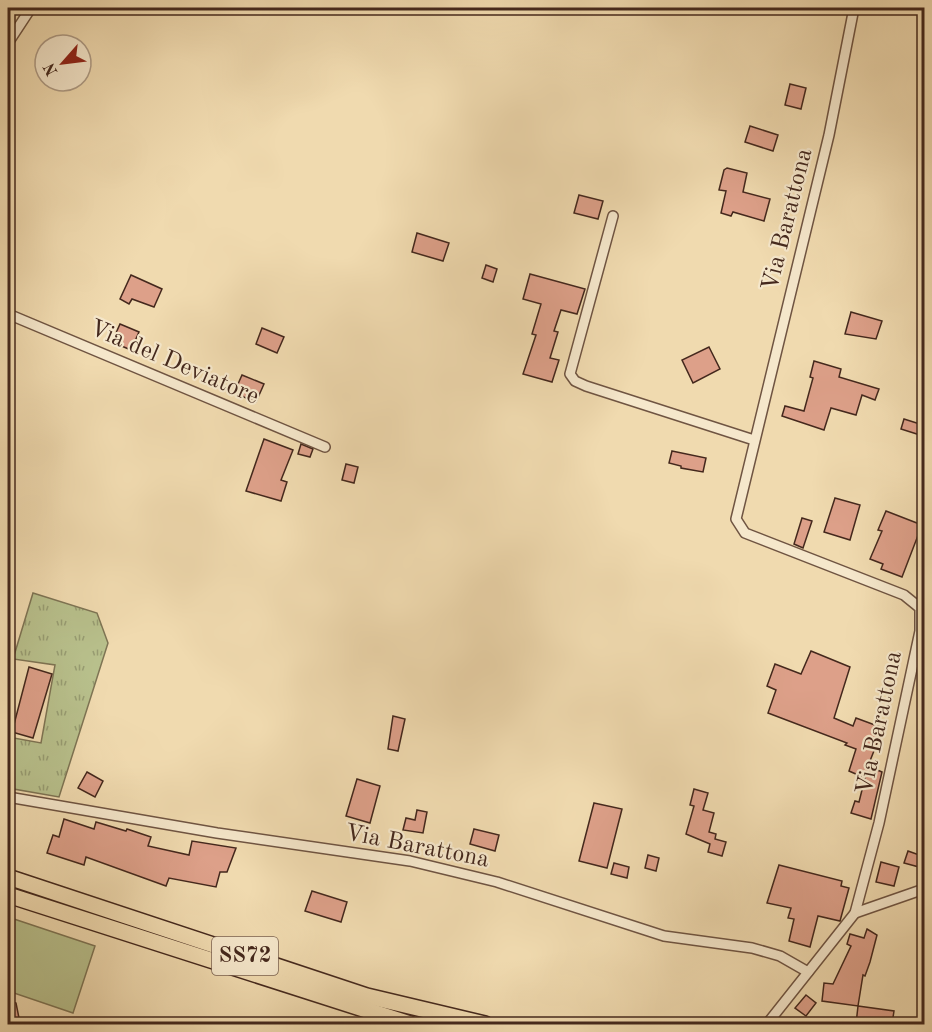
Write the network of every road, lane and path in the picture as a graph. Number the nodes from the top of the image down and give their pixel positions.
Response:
1 (31, 8) edge
2 (854, 8) edge
3 (8, 43) edge
4 (613, 216) dead end
5 (8, 314) edge
6 (754, 440) junction
7 (325, 447) dead end
8 (8, 797) edge
9 (8, 877) edge
10 (924, 889) edge
11 (8, 895) edge
12 (855, 913) junction
13 (808, 972) junction
14 (410, 1024) edge
15 (485, 1024) edge
16 (767, 1024) edge

1 - 3 street
2 - 6 street, Via Barattona
4 - 6 street
5 - 7 street, Via del Deviatore
6 - 12 street, Via Barattona
8 - 13 street, Via Barattona
9 - 15 main road, SS72
10 - 12 street
11 - 14 main road, SS72
12 - 13 street, Via Barattona
13 - 16 street, Via Barattona

